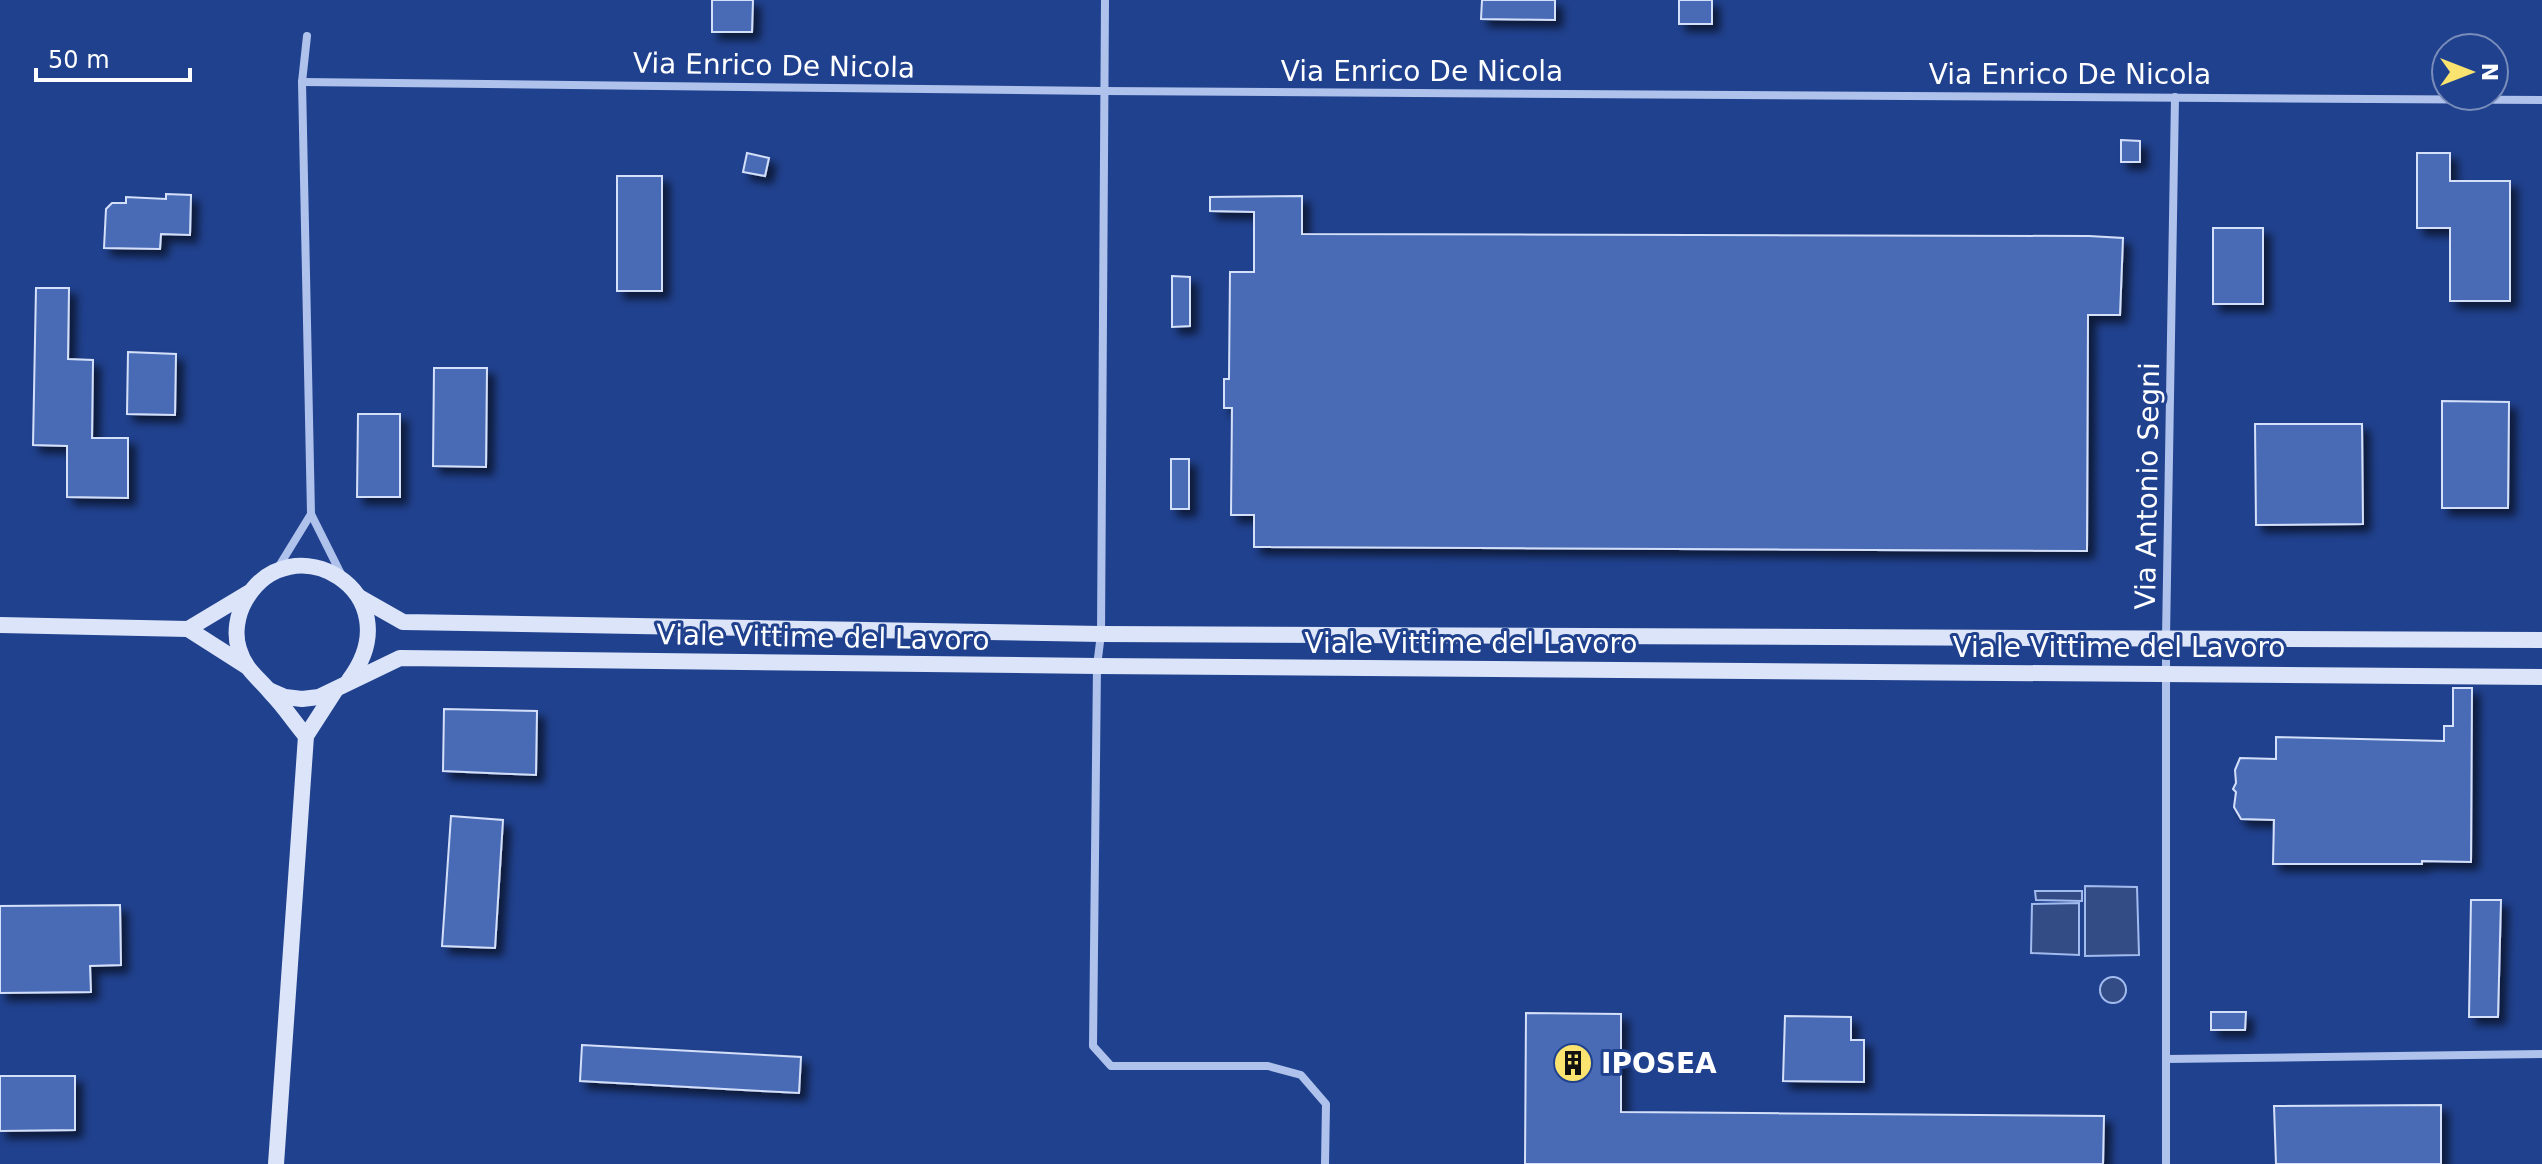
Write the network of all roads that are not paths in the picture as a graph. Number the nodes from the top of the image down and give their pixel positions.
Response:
1 (1105, 0) edge
2 (307, 36) dead end
3 (302, 82) junction
4 (1103, 91) junction
5 (2175, 97) junction
6 (2542, 100) edge
7 (311, 514) junction
8 (275, 573) junction
9 (345, 581) junction
10 (250, 592) junction
11 (359, 597) junction
12 (0, 625) edge
13 (188, 629) junction
14 (1101, 634) junction
15 (2166, 638) junction
16 (2542, 640) edge
17 (246, 666) junction
18 (1097, 666) junction
19 (2166, 673) junction
20 (2542, 677) edge
21 (342, 686) junction
22 (269, 690) junction
23 (306, 736) junction
24 (2542, 1054) edge
25 (2166, 1059) junction
26 (276, 1164) edge
27 (1325, 1164) edge
28 (2166, 1164) edge

1 - 4 street
2 - 3 street
3 - 4 street, Via Enrico De Nicola
3 - 7 street
4 - 5 street, Via Enrico De Nicola
4 - 14 street
5 - 6 street, Via Enrico De Nicola
5 - 15 street, Via Antonio Segni
7 - 8 street
7 - 9 street
8 - 9 street
8 - 10 street
9 - 11 street
10 - 13 street
10 - 17 street
11 - 14 street, Viale Vittime del Lavoro
11 - 21 street
12 - 13 street
13 - 17 street
14 - 15 street, Viale Vittime del Lavoro
14 - 18 street
15 - 16 street, Viale Vittime del Lavoro
15 - 19 street, Via Antonio Segni
17 - 22 street
18 - 19 street, Viale Vittime del Lavoro
18 - 21 street, Viale Vittime del Lavoro
18 - 27 street
19 - 20 street, Viale Vittime del Lavoro
19 - 25 street, Via Antonio Segni
21 - 22 street
21 - 23 street
22 - 23 street
23 - 26 street
24 - 25 street
25 - 28 street, Via Antonio Segni

